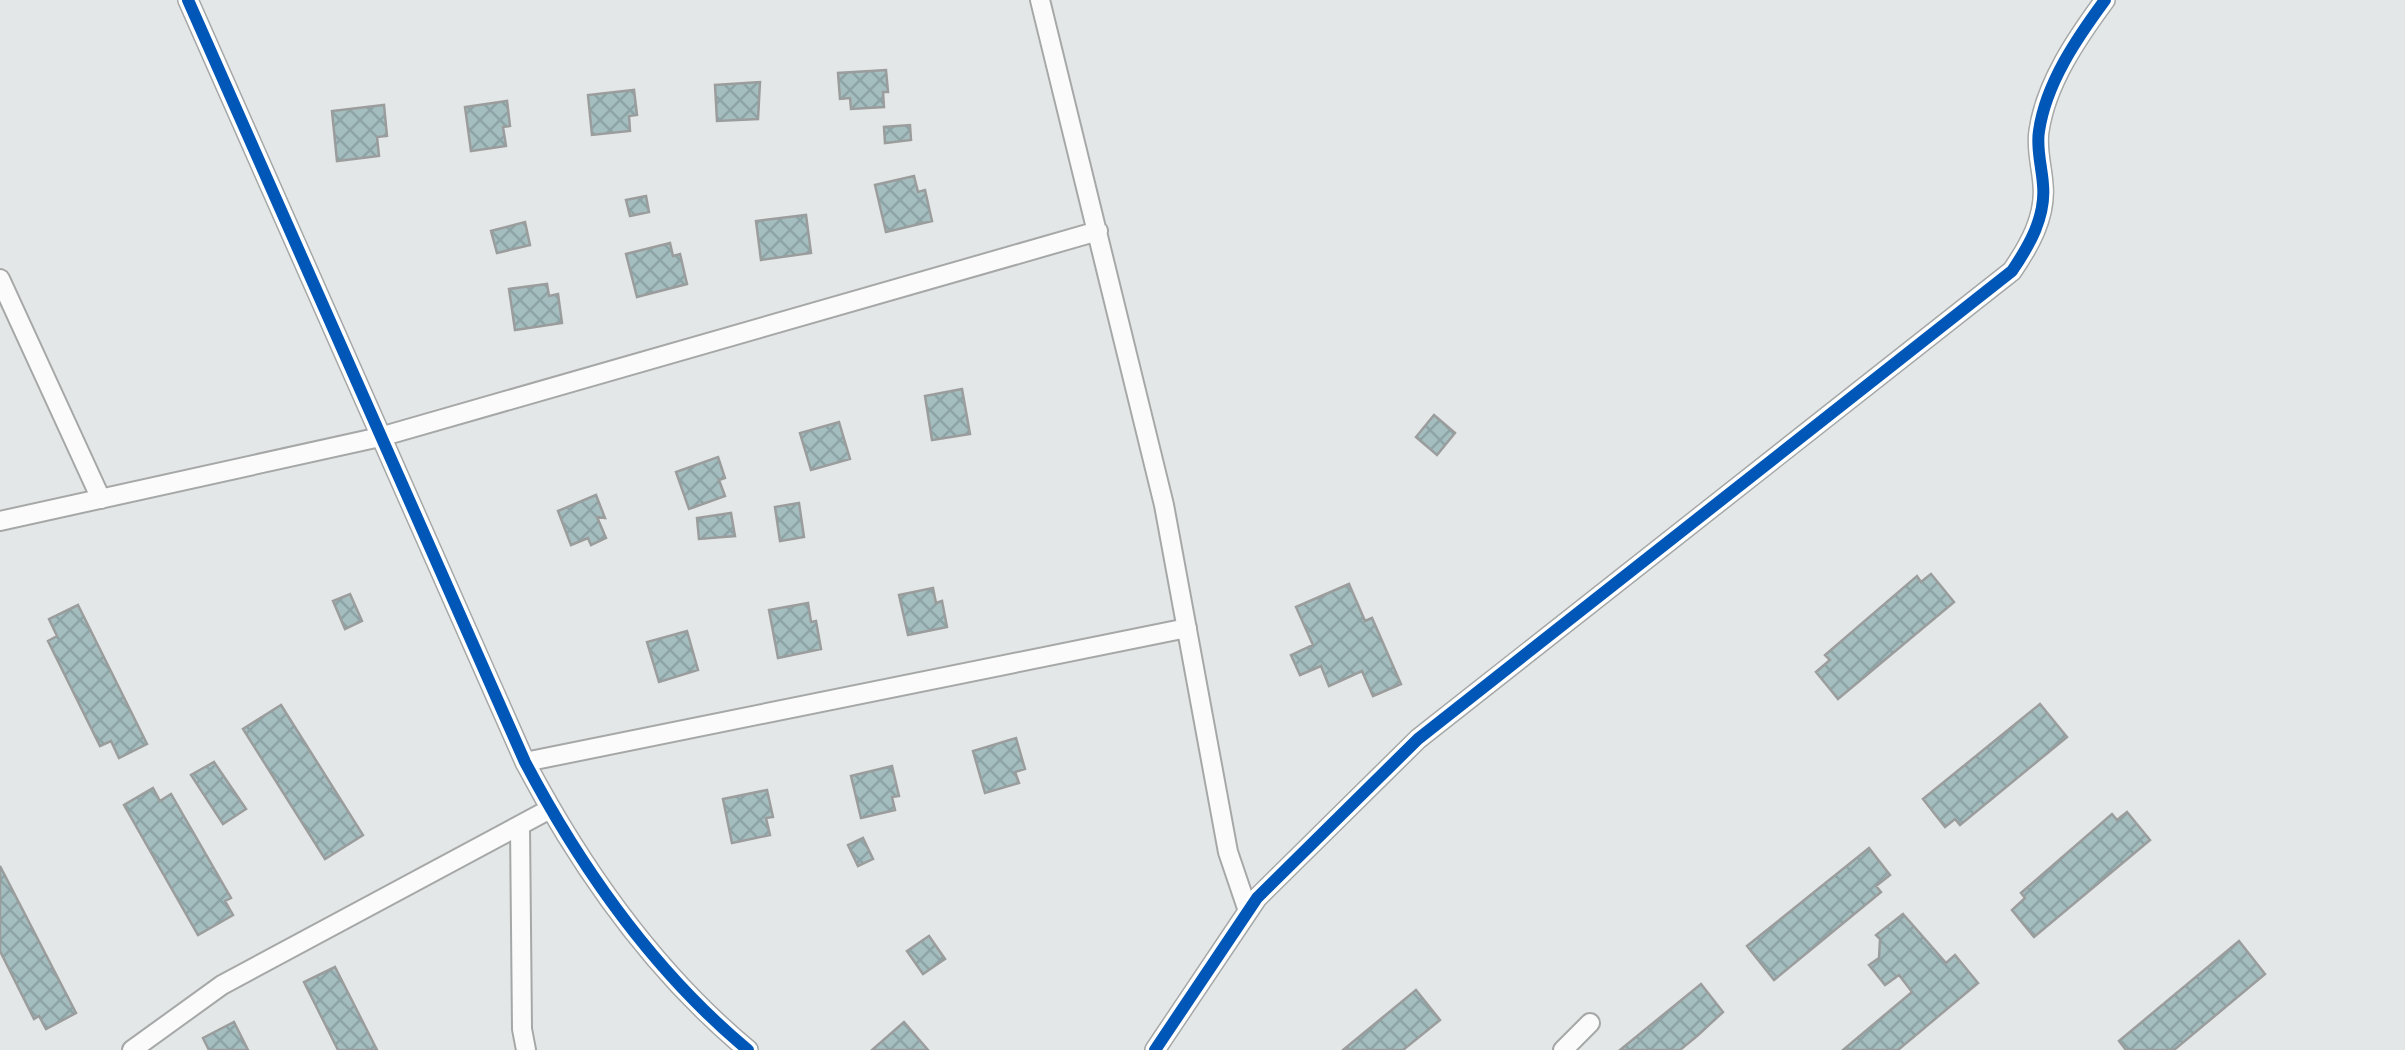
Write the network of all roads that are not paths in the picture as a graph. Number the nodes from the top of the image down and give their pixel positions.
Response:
1 (188, 0) edge
2 (1040, 0) edge
3 (2105, 0) edge
4 (1098, 230) junction
5 (0, 280) edge
6 (380, 438) junction
7 (101, 498) junction
8 (0, 521) edge
9 (1187, 628) junction
10 (525, 762) junction
11 (550, 810) junction
12 (520, 826) junction
13 (1248, 911) junction
14 (1590, 1023) dead end
15 (132, 1050) edge
16 (526, 1050) edge
17 (748, 1050) edge
18 (1156, 1050) edge
19 (1563, 1050) edge

1 - 6 street
2 - 4 street
3 - 13 street
4 - 6 street
4 - 9 street
5 - 7 street
6 - 7 street
6 - 10 street
7 - 8 street
9 - 10 street
9 - 13 street
10 - 11 street
11 - 12 street
11 - 17 street
12 - 15 street
12 - 16 street
13 - 18 street
14 - 19 street

